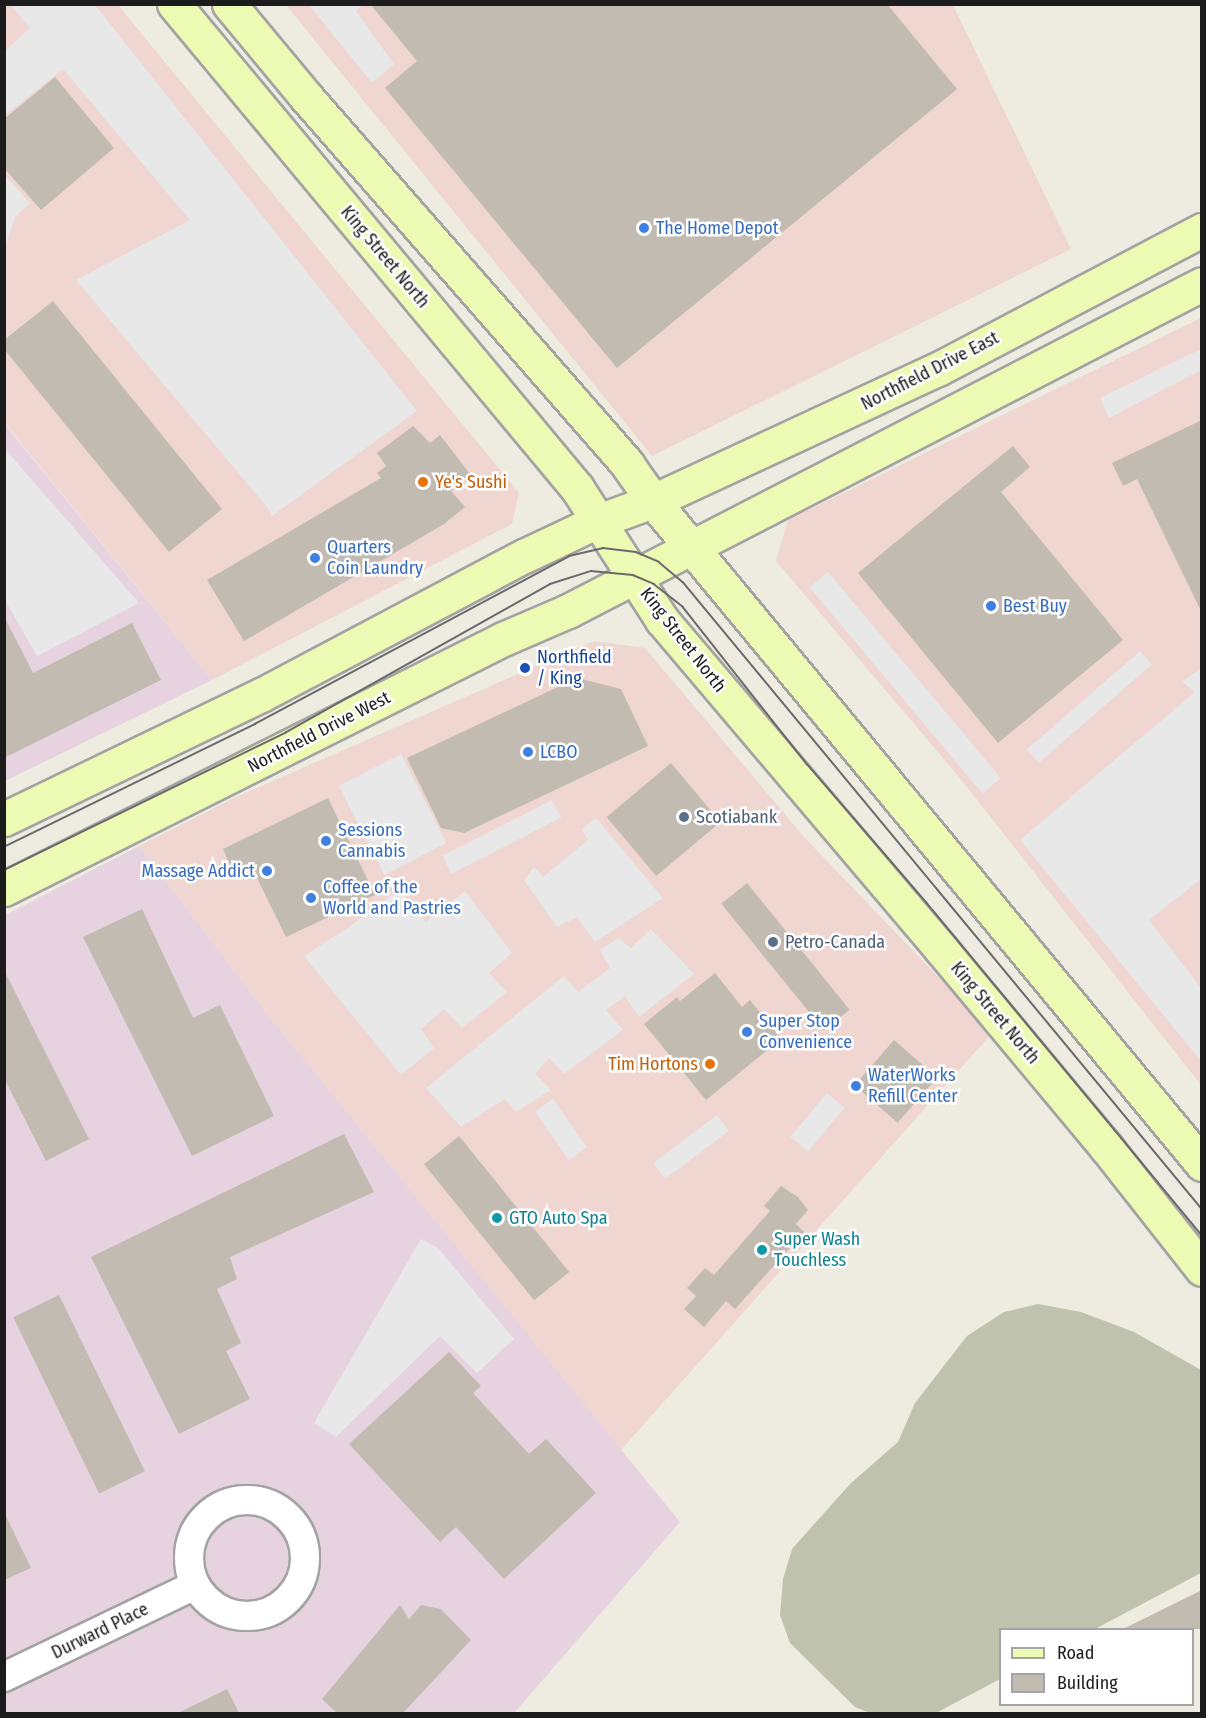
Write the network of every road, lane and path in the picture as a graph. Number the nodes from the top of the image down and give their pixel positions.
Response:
1 (174, 4) edge
2 (229, 4) edge
3 (1202, 230) edge
4 (1202, 284) edge
5 (653, 501) junction
6 (598, 521) junction
7 (691, 546) junction
8 (633, 575) junction
9 (4, 819) edge
10 (4, 889) edge
11 (1202, 1164) edge
12 (1202, 1269) edge
13 (195, 1585) junction
14 (4, 1677) edge

1 - 6 main road, King Street North
2 - 5 main road
3 - 5 main road, Northfield Drive East
4 - 7 main road
5 - 6 main road, Northfield Drive East
5 - 7 main road
6 - 8 main road, King Street North
6 - 9 main road
7 - 8 main road, Northfield Drive West
7 - 11 main road
8 - 10 main road, Northfield Drive West
8 - 12 main road, King Street North
13 - 13 street
13 - 14 street, Durward Place

